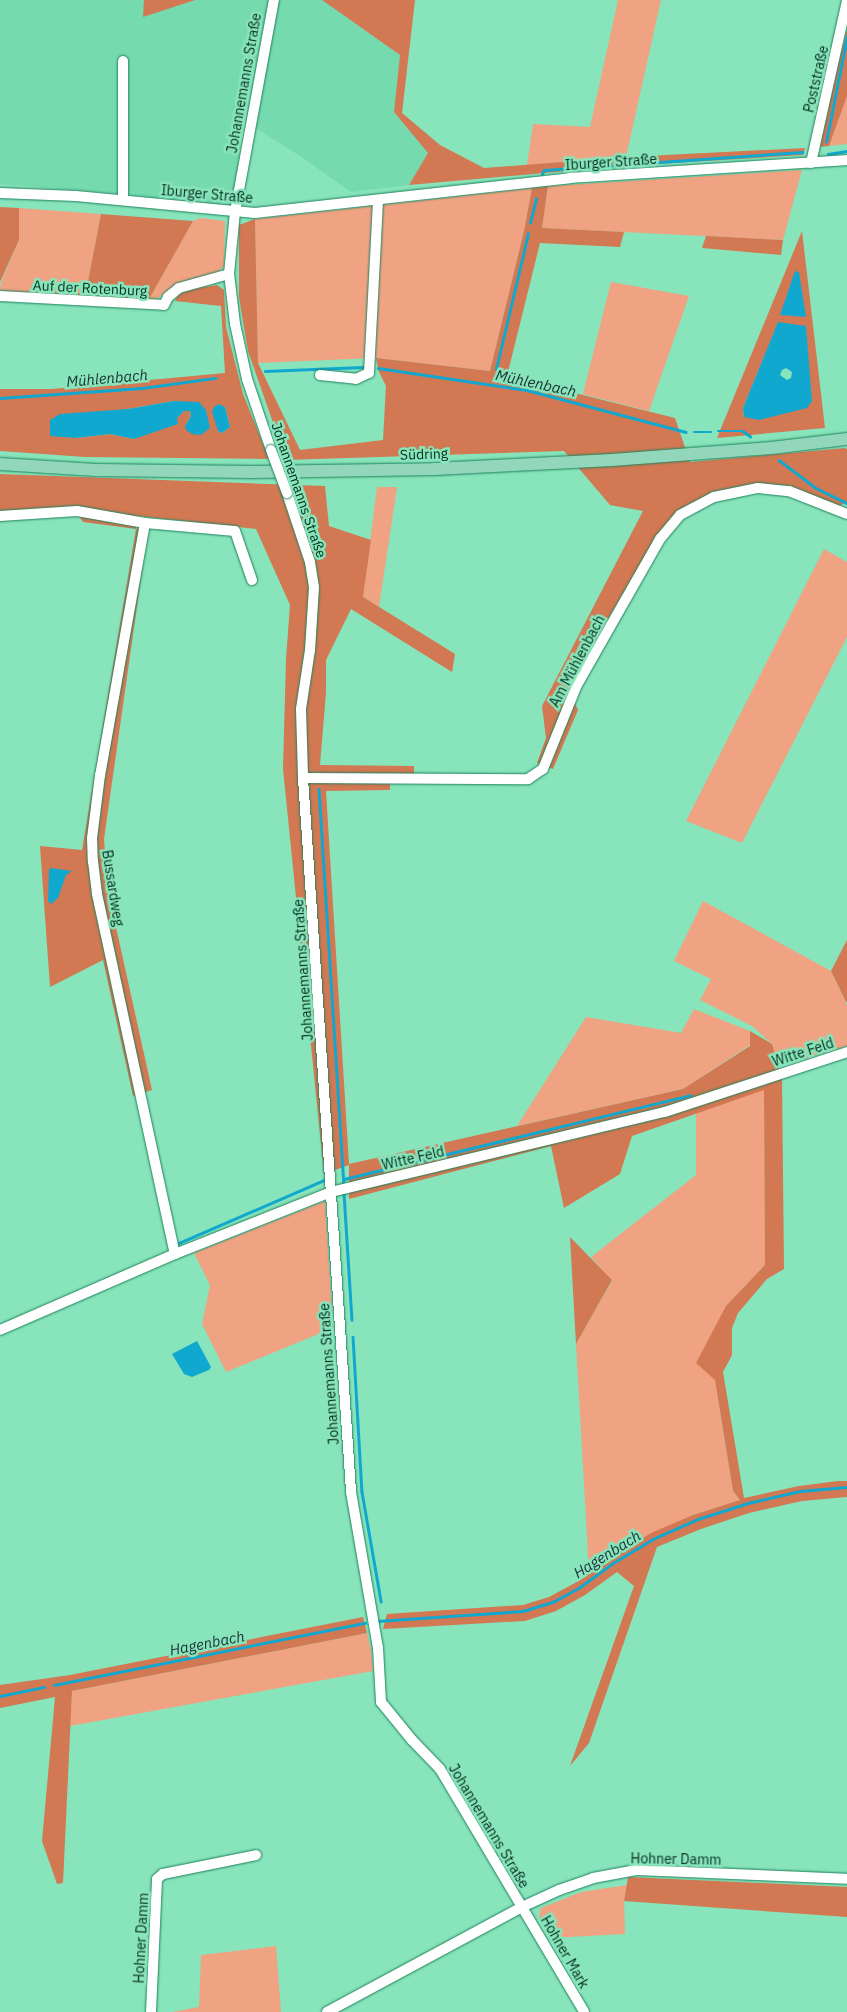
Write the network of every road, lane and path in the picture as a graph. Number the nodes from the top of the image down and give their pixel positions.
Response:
1 (274, 0) edge
2 (847, 2) edge
3 (123, 61) dead end
4 (847, 160) edge
5 (811, 163) junction
6 (0, 193) edge
7 (123, 200) junction
8 (378, 200) junction
9 (235, 212) junction
10 (229, 274) junction
11 (0, 296) edge
12 (320, 375) dead end
13 (847, 439) edge
14 (0, 464) edge
15 (847, 514) edge
16 (0, 516) edge
17 (145, 523) junction
18 (252, 580) dead end
19 (304, 778) junction
20 (847, 1052) edge
21 (332, 1192) junction
22 (176, 1254) junction
23 (0, 1330) edge
24 (256, 1855) dead end
25 (847, 1879) edge
26 (522, 1907) junction
27 (151, 2012) edge
28 (327, 2012) edge
29 (584, 2012) edge

1 - 9 street, Johannemanns Straße
2 - 5 street, Poststraße
3 - 7 street
4 - 5 street, Iburger Straße
5 - 8 street, Iburger Straße
6 - 7 street, Iburger Straße
7 - 9 street, Iburger Straße
8 - 9 street, Iburger Straße
8 - 12 street
9 - 10 street, Johannemanns Straße
10 - 11 street, Auf der Rotenburg
10 - 19 street, Johannemanns Straße, bridge
13 - 14 main road, Südring
15 - 19 street, Am Mühlenbach
16 - 17 street
17 - 18 street
17 - 22 street, Bussardweg
19 - 21 street, Johannemanns Straße
20 - 21 street, Witte Feld
21 - 22 street, Witte Feld
21 - 26 street, Johannemanns Straße
22 - 23 street, Witte Feld
24 - 27 street, Hohner Damm
25 - 26 street, Hohner Damm
26 - 28 street, Hohner Damm
26 - 29 street, Hohner Mark

